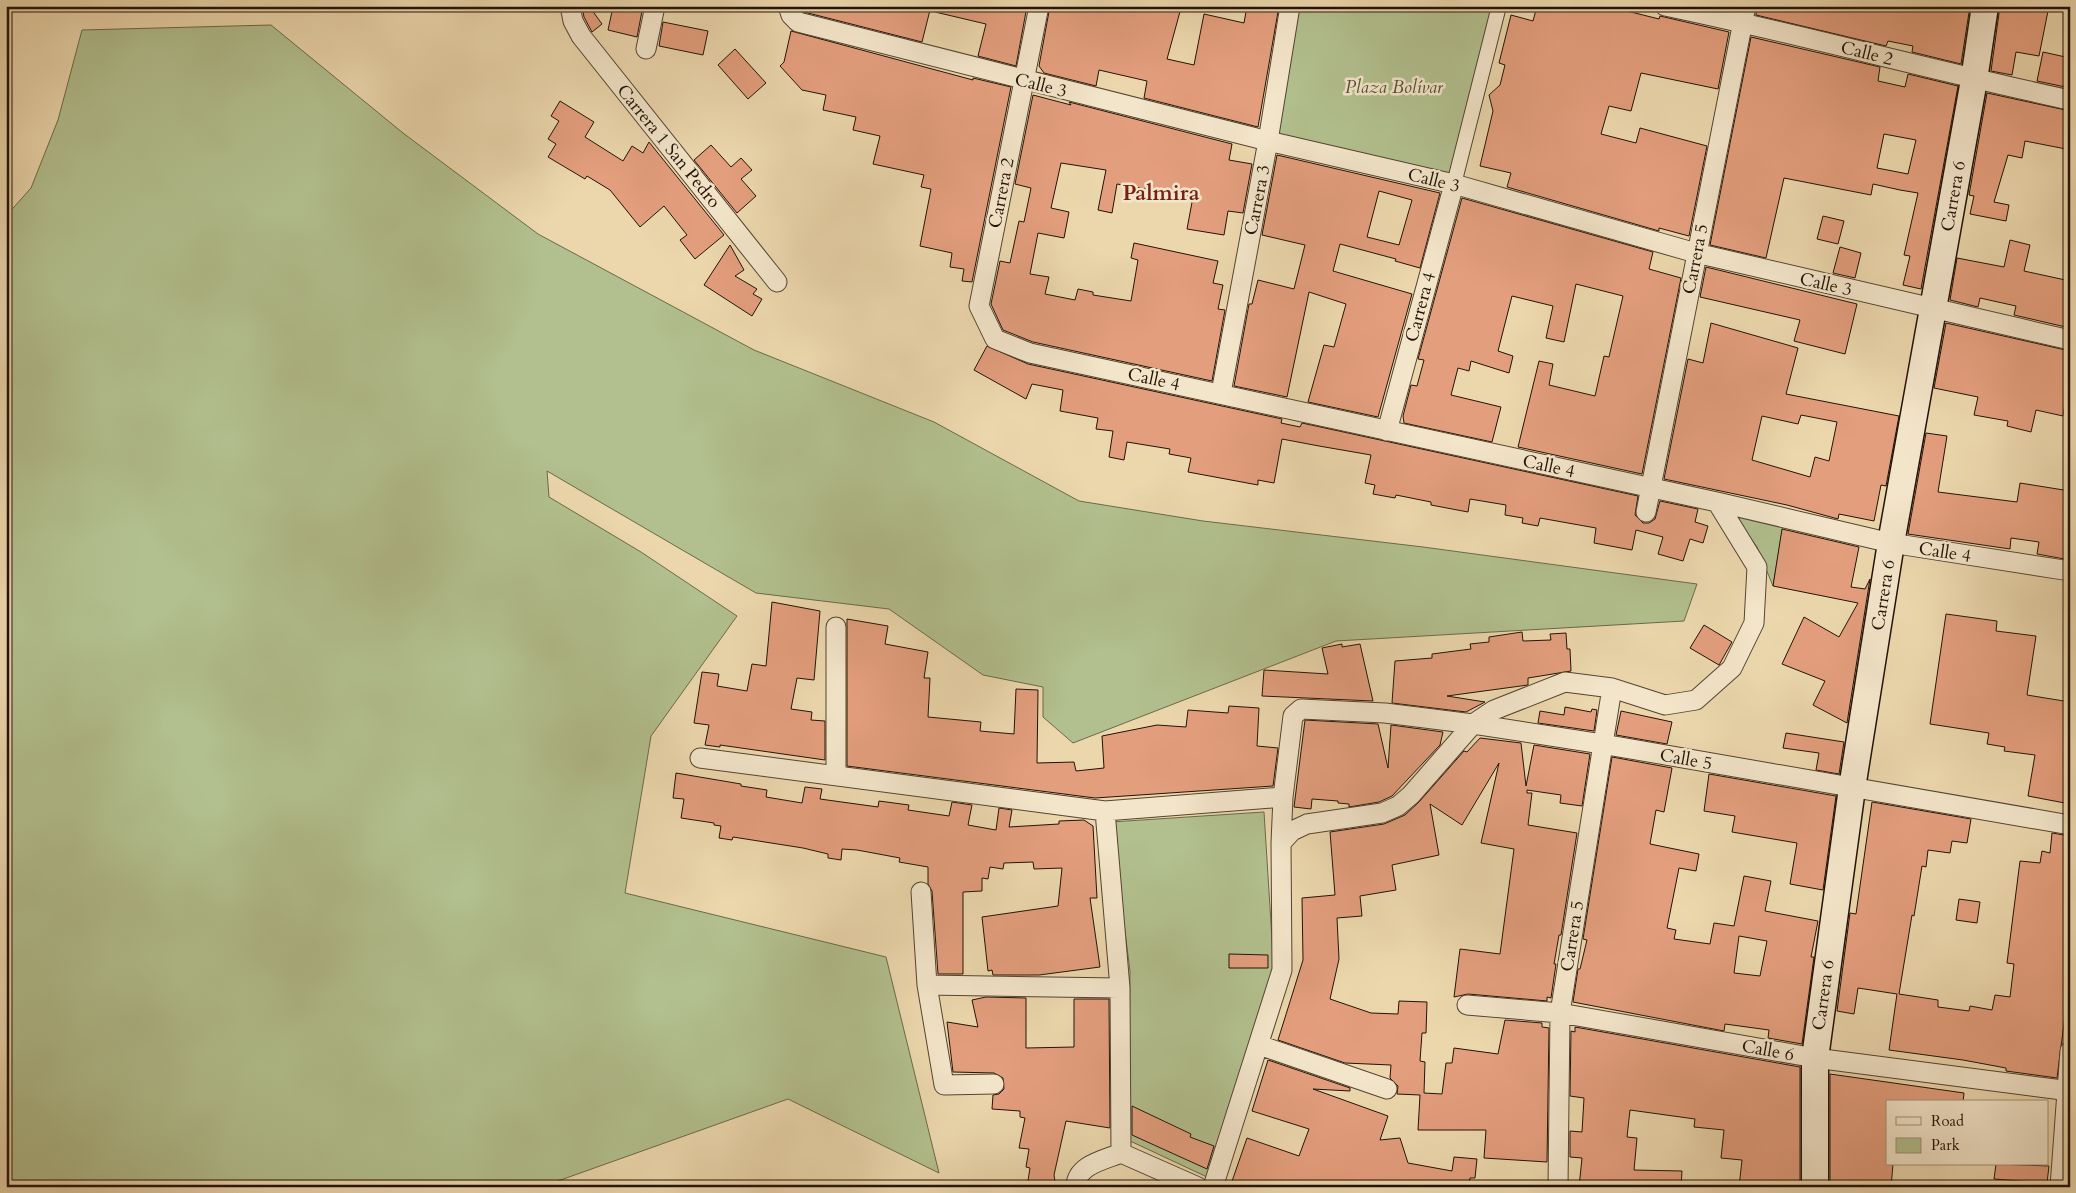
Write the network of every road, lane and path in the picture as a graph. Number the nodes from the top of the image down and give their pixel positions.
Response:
1 (570, 6) edge
2 (654, 6) edge
3 (1039, 6) edge
4 (1290, 6) edge
5 (1499, 6) edge
6 (1665, 6) edge
7 (1985, 6) edge
8 (793, 14) edge
9 (1744, 14) edge
10 (646, 49) dead end
11 (1023, 80) junction
12 (1974, 80) junction
13 (2070, 100) edge
14 (1268, 141) junction
15 (1454, 184) junction
16 (1696, 253) junction
17 (777, 282) dead end
18 (1932, 310) junction
19 (2070, 340) edge
20 (1030, 353) joint
21 (1221, 393) junction
22 (1386, 431) junction
23 (1651, 488) junction
24 (1717, 502) junction
25 (1646, 512) dead end
26 (1891, 543) junction
27 (2070, 571) edge
28 (836, 627) dead end
29 (1612, 688) junction
30 (1473, 724) junction
31 (1602, 744) junction
32 (700, 758) dead end
33 (836, 775) junction
34 (1852, 788) junction
35 (1283, 797) junction
36 (1105, 811) junction
37 (2070, 825) edge
38 (1281, 843) junction
39 (921, 892) dead end
40 (927, 985) junction
41 (1120, 988) junction
42 (1467, 1005) dead end
43 (1560, 1013) junction
44 (1259, 1045) junction
45 (2070, 1051) edge
46 (1814, 1058) junction
47 (994, 1084) dead end
48 (1387, 1089) dead end
49 (2067, 1091) edge
50 (1121, 1153) junction
51 (1076, 1187) edge
52 (1198, 1187) edge
53 (1214, 1187) edge
54 (1558, 1187) edge
55 (1815, 1187) edge
56 (2060, 1187) edge

1 - 17 street, Carrera 1 San Pedro
2 - 10 street
3 - 11 street, Carrera 2
4 - 14 street, Carrera 3
5 - 15 street
6 - 9 street, Calle 2
7 - 12 main road, Carrera 6
8 - 11 street, Calle 3
9 - 12 street, Calle 2
9 - 16 street, Carrera 5
11 - 14 street, Calle 3
11 - 20 street, Carrera 2
12 - 13 street, Calle 2
12 - 18 main road, Carrera 6
14 - 15 street, Calle 3
14 - 21 street, Carrera 3
15 - 16 street, Calle 3
15 - 22 street, Carrera 4
16 - 18 street, Calle 3
16 - 23 street, Carrera 5
18 - 19 street, Calle 3
18 - 26 main road, Carrera 6
20 - 21 street, Calle 4
21 - 22 street, Calle 4
22 - 23 street, Calle 4
23 - 24 street, Calle 4
23 - 25 street, Carrera 5
24 - 26 street, Calle 4
24 - 29 street
26 - 27 street, Calle 4
26 - 34 main road, Carrera 6
28 - 33 street
29 - 30 street
29 - 31 street, Carrera 5
30 - 31 street, Calle 5
30 - 35 street, Calle 5
30 - 38 street
31 - 34 street, Calle 5
31 - 43 street, Carrera 5
32 - 33 street
33 - 36 street
34 - 37 street, Calle 5
34 - 46 main road, Carrera 6
35 - 36 street
35 - 38 street
36 - 41 street
38 - 44 street
39 - 40 street
40 - 41 street
40 - 47 street
41 - 50 street
42 - 43 street, Calle 6
43 - 46 street, Calle 6
43 - 54 street, Carrera 5
44 - 48 street
44 - 53 street
45 - 49 street
46 - 49 street, Calle 6
46 - 55 main road, Carrera 6
49 - 56 street
50 - 51 street
50 - 52 street

